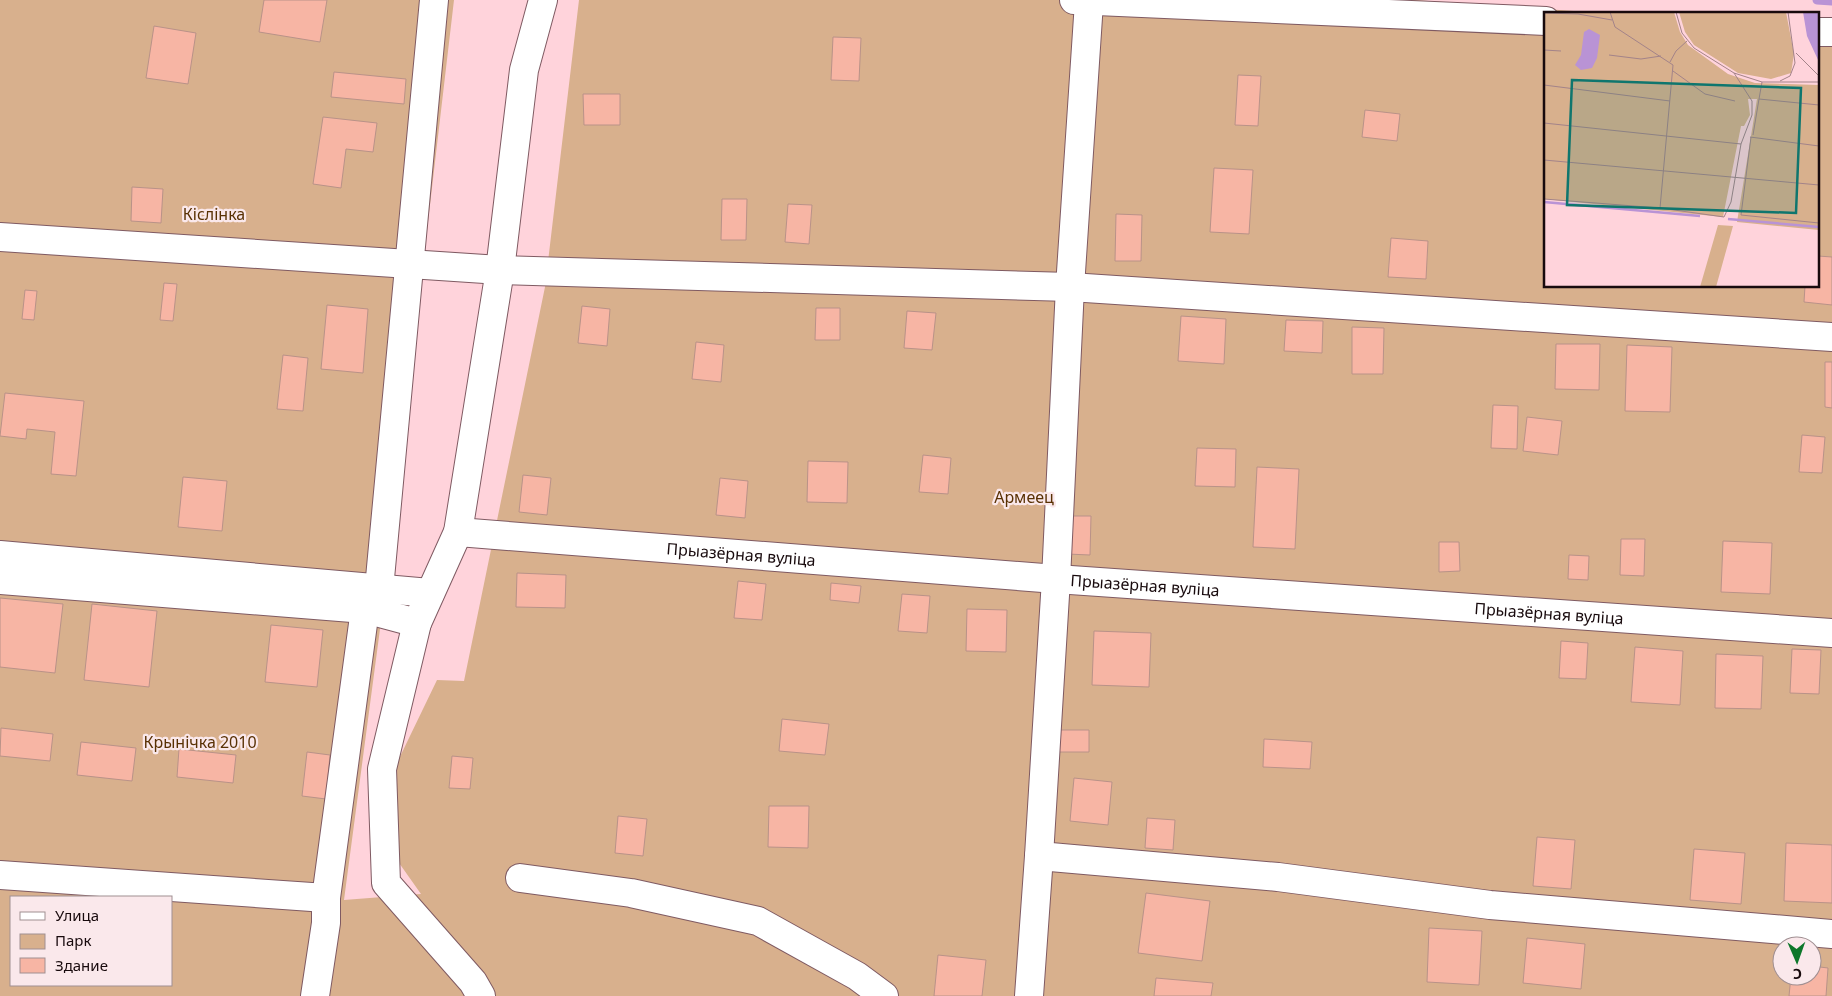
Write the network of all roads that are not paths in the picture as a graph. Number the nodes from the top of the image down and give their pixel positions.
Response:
1 (434, 0) edge
2 (543, 0) edge
3 (1081, 1) edge
4 (1544, 20) edge
5 (0, 237) edge
6 (410, 264) junction
7 (500, 270) junction
8 (1070, 287) junction
9 (1832, 337) edge
10 (458, 532) junction
11 (0, 555) edge
12 (1056, 579) junction
13 (0, 580) edge
14 (430, 593) junction
15 (372, 599) junction
16 (418, 623) junction
17 (1832, 633) edge
18 (1039, 856) junction
19 (0, 875) edge
20 (520, 878) dead end
21 (326, 898) junction
22 (1832, 934) edge
23 (316, 996) edge
24 (481, 996) edge
25 (884, 996) edge
26 (1029, 996) edge

1 - 6 lane
2 - 7 lane
3 - 4 lane
3 - 8 lane
5 - 6 lane
6 - 7 lane
6 - 15 lane
7 - 8 lane
7 - 10 lane
8 - 9 lane
8 - 12 lane
10 - 12 lane, Прыазёрная вуліца
10 - 14 lane
11 - 15 lane
12 - 17 lane, Прыазёрная вуліца
12 - 18 lane
13 - 15 lane
14 - 15 lane
14 - 16 lane
15 - 16 lane
15 - 21 lane
16 - 24 lane
18 - 22 lane
18 - 26 lane
19 - 21 lane
20 - 25 lane
21 - 23 lane

